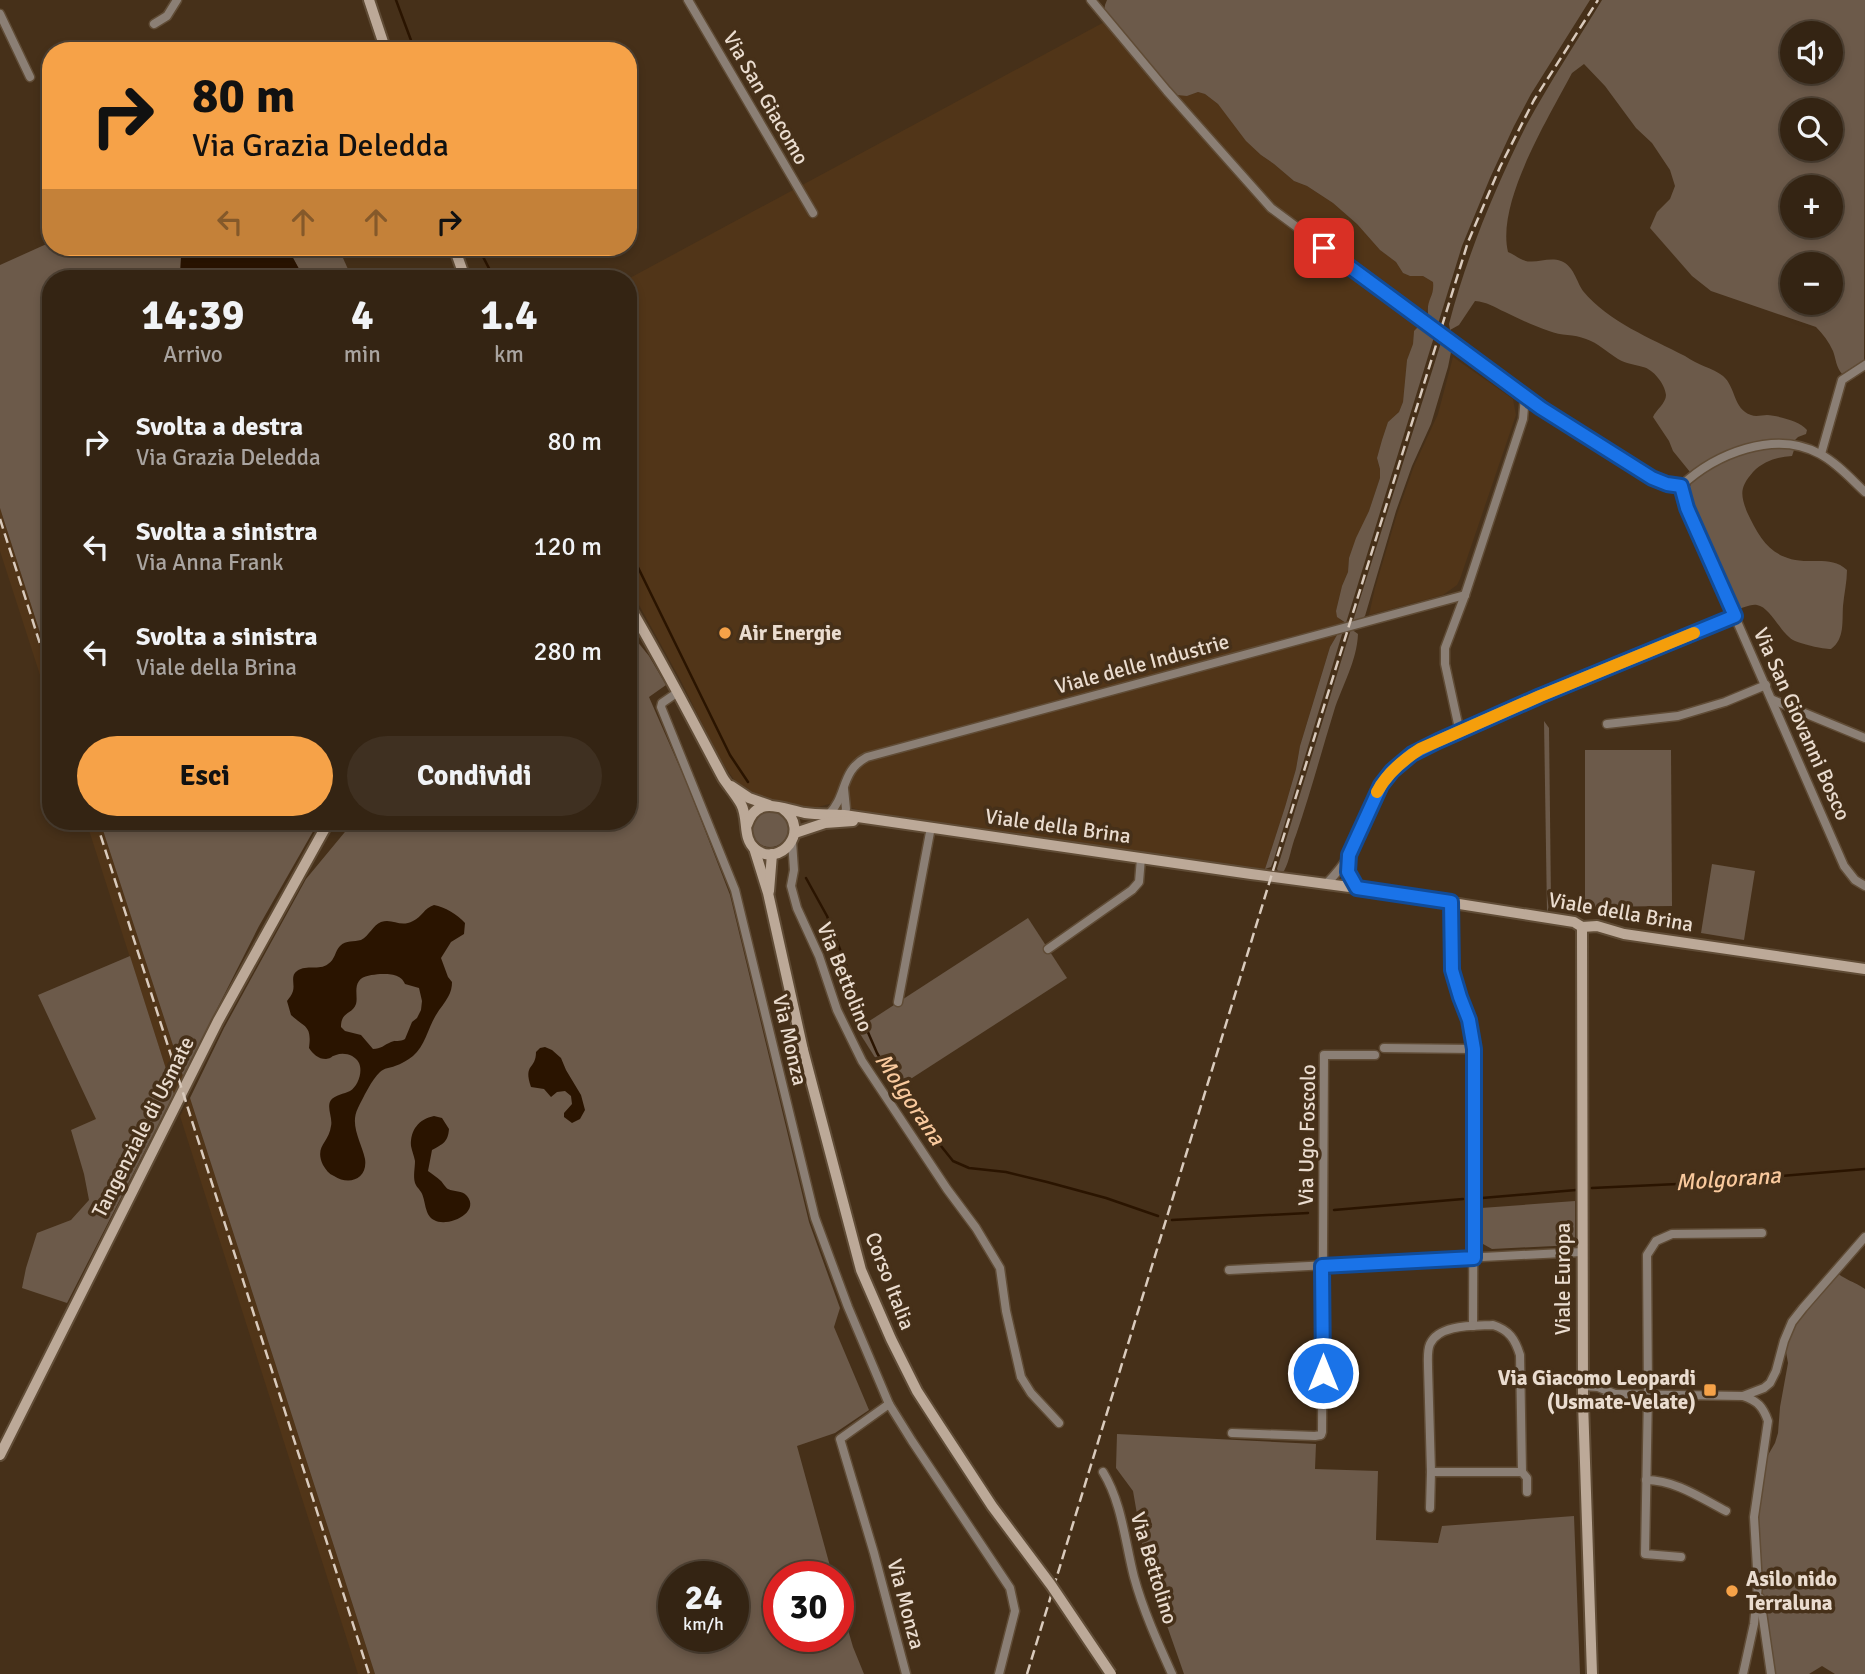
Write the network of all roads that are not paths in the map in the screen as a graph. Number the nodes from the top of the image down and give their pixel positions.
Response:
1 (177, 0) edge
2 (369, 0) edge
3 (688, 0) edge
4 (1091, 0) edge
5 (0, 15) edge
6 (154, 24) dead end
7 (383, 42) edge
8 (30, 77) dead end
9 (813, 213) dead end
10 (1865, 365) edge
11 (1525, 396) junction
12 (1541, 408) junction
13 (1523, 419) junction
14 (1821, 454) junction
15 (1681, 486) junction
16 (1865, 492) edge
17 (1465, 595) junction
18 (1735, 616) junction
19 (637, 620) edge
20 (1766, 685) junction
21 (678, 692) junction
22 (1773, 701) junction
23 (1607, 724) dead end
24 (1460, 733) junction
25 (1865, 738) edge
26 (726, 782) junction
27 (844, 786) junction
28 (769, 805) junction
29 (782, 808) junction
30 (844, 815) junction
31 (827, 818) junction
32 (880, 820) junction
33 (747, 825) junction
34 (931, 827) junction
35 (324, 830) edge
36 (793, 837) junction
37 (754, 848) junction
38 (775, 853) junction
39 (1349, 855) junction
40 (1141, 858) junction
41 (793, 864) junction
42 (1326, 884) junction
43 (1865, 886) edge
44 (1357, 888) junction
45 (768, 893) junction
46 (1451, 902) junction
47 (1583, 927) junction
48 (1048, 949) dead end
49 (1865, 969) edge
50 (898, 1002) dead end
51 (1384, 1048) dead end
52 (1474, 1049) junction
53 (1375, 1055) dead end
54 (1762, 1233) dead end
55 (1865, 1237) edge
56 (1582, 1252) junction
57 (1474, 1258) junction
58 (1322, 1266) junction
59 (1228, 1270) dead end
60 (1473, 1326) junction
61 (1583, 1386) junction
62 (1615, 1394) junction
63 (1648, 1394) junction
64 (1743, 1396) junction
65 (1583, 1402) junction
66 (889, 1404) junction
67 (1059, 1423) dead end
68 (1232, 1433) dead end
69 (0, 1455) edge
70 (1103, 1472) dead end
71 (1430, 1472) junction
72 (1522, 1472) junction
73 (1646, 1480) junction
74 (1527, 1492) dead end
75 (1430, 1508) dead end
76 (1726, 1511) dead end
77 (1681, 1557) dead end
78 (1758, 1585) junction
79 (906, 1674) edge
80 (999, 1674) edge
81 (1111, 1674) edge
82 (1172, 1674) edge
83 (1592, 1674) edge
84 (1743, 1674) edge
85 (1771, 1674) edge

1 - 6 street
2 - 7 main road
3 - 9 street, Via San Giacomo
4 - 11 street
5 - 8 street
10 - 14 street
11 - 12 street
11 - 13 street
12 - 13 street
12 - 15 street
13 - 17 street
14 - 15 street
14 - 16 street
15 - 18 street, Via San Giovanni Bosco
17 - 24 street
17 - 27 street, Viale delle Industrie
18 - 20 street, Via San Giovanni Bosco
18 - 24 street
19 - 21 main road
20 - 22 street, Via San Giovanni Bosco
20 - 23 street
21 - 26 main road
21 - 66 street, Via Monza
22 - 25 street
22 - 43 street, Via San Giovanni Bosco
24 - 39 street
26 - 28 main road
26 - 33 main road
27 - 30 street
27 - 31 street, Viale delle Industrie
28 - 29 main road
28 - 33 main road
29 - 31 main road, Viale della Brina
29 - 36 main road
30 - 31 main road, Viale della Brina
30 - 32 main road, Viale della Brina
31 - 32 main road, Viale della Brina
31 - 36 main road, Viale della Brina
32 - 34 main road, Viale della Brina
33 - 37 main road
34 - 40 main road, Viale della Brina
34 - 50 street
35 - 69 main road, Tangenziale di Usmate
36 - 38 main road
36 - 41 street, Via Bettolino
37 - 38 main road
37 - 45 main road, Corso Italia
38 - 41 street
38 - 45 main road
39 - 42 street
39 - 44 street
40 - 42 main road, Viale della Brina
40 - 48 street
41 - 67 street, Via Bettolino
42 - 44 main road, Viale della Brina
44 - 46 main road, Viale della Brina
45 - 81 main road, Corso Italia, bridge
46 - 47 main road, Viale della Brina
46 - 52 street
47 - 49 main road, Viale della Brina
47 - 56 main road, Viale Europa
51 - 52 street
52 - 57 street
53 - 58 street, Via Ugo Foscolo
54 - 63 street
55 - 64 street
56 - 57 street
56 - 61 main road, Viale Europa
57 - 58 street
57 - 60 street
58 - 59 street
58 - 68 street
60 - 71 street
60 - 72 street
61 - 62 street
61 - 65 main road, Viale Europa
62 - 63 street
62 - 65 street
63 - 64 street
63 - 73 street
64 - 78 street
65 - 83 main road, Viale Europa
66 - 79 street, Via Monza
66 - 80 street, Via Monza
70 - 82 street, Via Bettolino
71 - 72 street
71 - 75 street
72 - 74 street
73 - 76 street
73 - 77 street
78 - 84 street
78 - 85 street

